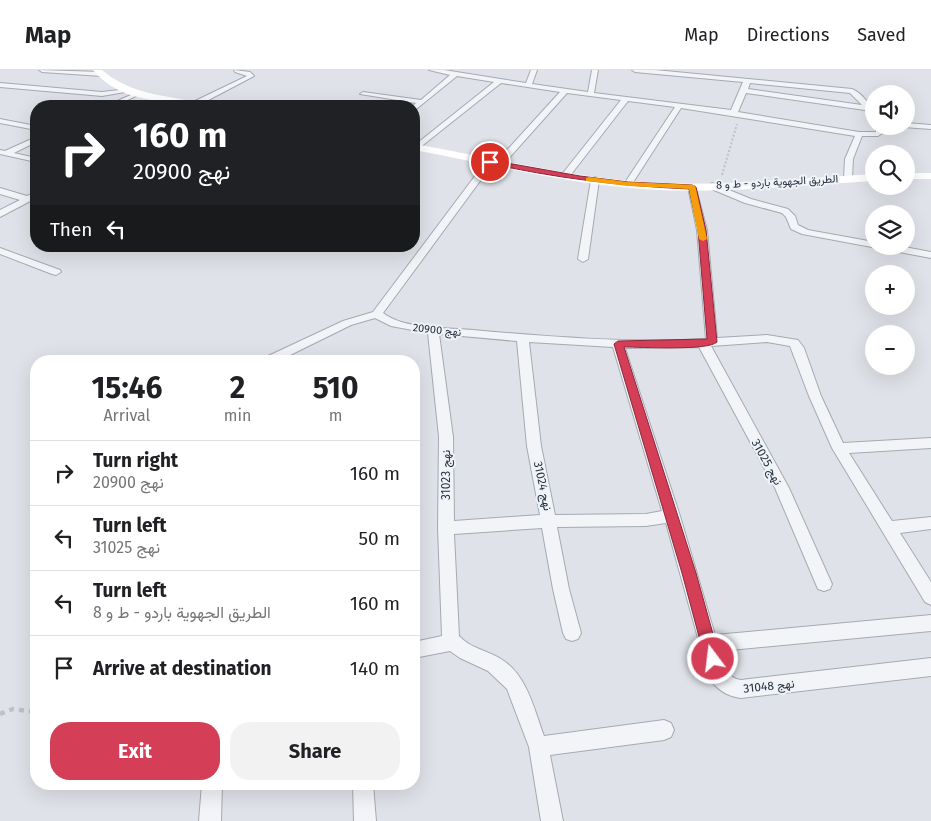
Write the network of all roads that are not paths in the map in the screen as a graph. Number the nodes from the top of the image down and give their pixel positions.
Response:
1 (42, 70) edge
2 (432, 70) edge
3 (488, 70) edge
4 (534, 70) edge
5 (595, 70) edge
6 (635, 70) edge
7 (237, 71) edge
8 (100, 72) edge
9 (454, 74) junction
10 (485, 79) junction
11 (499, 81) junction
12 (748, 81) junction
13 (0, 85) edge
14 (528, 85) junction
15 (565, 90) junction
16 (743, 90) junction
17 (128, 91) junction
18 (591, 93) junction
19 (139, 94) junction
20 (363, 94) dead end
21 (627, 98) junction
22 (124, 100) edge
23 (170, 100) edge
24 (210, 100) edge
25 (407, 100) edge
26 (422, 102) edge
27 (680, 105) junction
28 (865, 108) joint
29 (738, 114) junction
30 (0, 121) edge
31 (915, 126) edge
32 (30, 127) edge
33 (931, 127) edge
34 (858, 134) junction
35 (865, 134) edge
36 (30, 142) edge
37 (420, 144) edge
38 (420, 148) edge
39 (3, 153) edge
40 (30, 159) edge
41 (495, 163) junction
42 (566, 175) junction
43 (915, 176) edge
44 (931, 176) edge
45 (865, 177) edge
46 (848, 178) junction
47 (596, 180) junction
48 (628, 184) junction
49 (716, 186) junction
50 (692, 187) junction
51 (0, 191) edge
52 (30, 197) edge
53 (30, 198) edge
54 (0, 214) edge
55 (865, 243) edge
56 (0, 251) edge
57 (915, 252) edge
58 (931, 255) edge
59 (583, 259) dead end
60 (56, 272) dead end
61 (377, 314) junction
62 (433, 330) junction
63 (523, 338) junction
64 (702, 343) junction
65 (618, 344) junction
66 (280, 355) edge
67 (931, 443) edge
68 (839, 448) junction
69 (672, 516) junction
70 (550, 521) junction
71 (931, 522) edge
72 (446, 528) junction
73 (889, 528) junction
74 (824, 584) dead end
75 (931, 597) edge
76 (931, 624) edge
77 (572, 633) dead end
78 (453, 642) junction
79 (709, 644) junction
80 (420, 649) edge
81 (931, 666) edge
82 (664, 730) dead end
83 (539, 747) junction
84 (212, 790) edge
85 (363, 790) edge
86 (210, 821) edge
87 (365, 821) edge
88 (552, 821) edge

1 - 8 street
2 - 9 street
3 - 10 street
4 - 14 street
5 - 18 street
6 - 12 street
7 - 24 street
8 - 17 main road
9 - 10 street
9 - 26 street
10 - 11 street
11 - 14 street
11 - 37 street
12 - 16 street
12 - 28 street
13 - 17 street
14 - 15 street
15 - 18 street
15 - 41 street
16 - 28 street
16 - 29 street
17 - 19 main road
18 - 21 street
19 - 22 street
19 - 23 main road
20 - 25 street
21 - 27 street
21 - 42 street
27 - 29 street
27 - 48 street
29 - 34 street
30 - 32 street
31 - 33 street
34 - 35 street
34 - 46 street
36 - 39 street
38 - 41 main road, الطريق الجهوية باردو - ط و 8
39 - 40 street
41 - 42 main road, الطريق الجهوية باردو - ط و 8
41 - 61 street
42 - 47 main road, الطريق الجهوية باردو - ط و 8
43 - 44 main road
45 - 46 main road, الطريق الجهوية باردو - ط و 8
46 - 49 main road, الطريق الجهوية باردو - ط و 8
47 - 48 main road, الطريق الجهوية باردو - ط و 8
47 - 59 street
48 - 50 main road, الطريق الجهوية باردو - ط و 8
49 - 50 main road, الطريق الجهوية باردو - ط و 8
49 - 55 street
50 - 64 street, نهج 31025
51 - 52 street
53 - 54 street
56 - 60 street
57 - 58 street
61 - 62 street, نهج 20900
61 - 66 street
62 - 63 street, نهج 20900
62 - 72 street, نهج 31023
63 - 65 street, نهج 20900
63 - 70 street, نهج 31024
64 - 65 street, نهج 20900
64 - 68 street, نهج 20900
64 - 74 street, نهج 31025
65 - 69 street, نهج 31048
67 - 68 street
68 - 73 street
69 - 70 street
69 - 79 street, نهج 31048
70 - 72 street
70 - 77 street, نهج 31024
71 - 73 street
72 - 78 street, نهج 31023
73 - 75 street
76 - 79 street
78 - 80 street
78 - 83 street
79 - 81 street, نهج 31048
82 - 83 street
83 - 88 street
84 - 86 street
85 - 87 street

